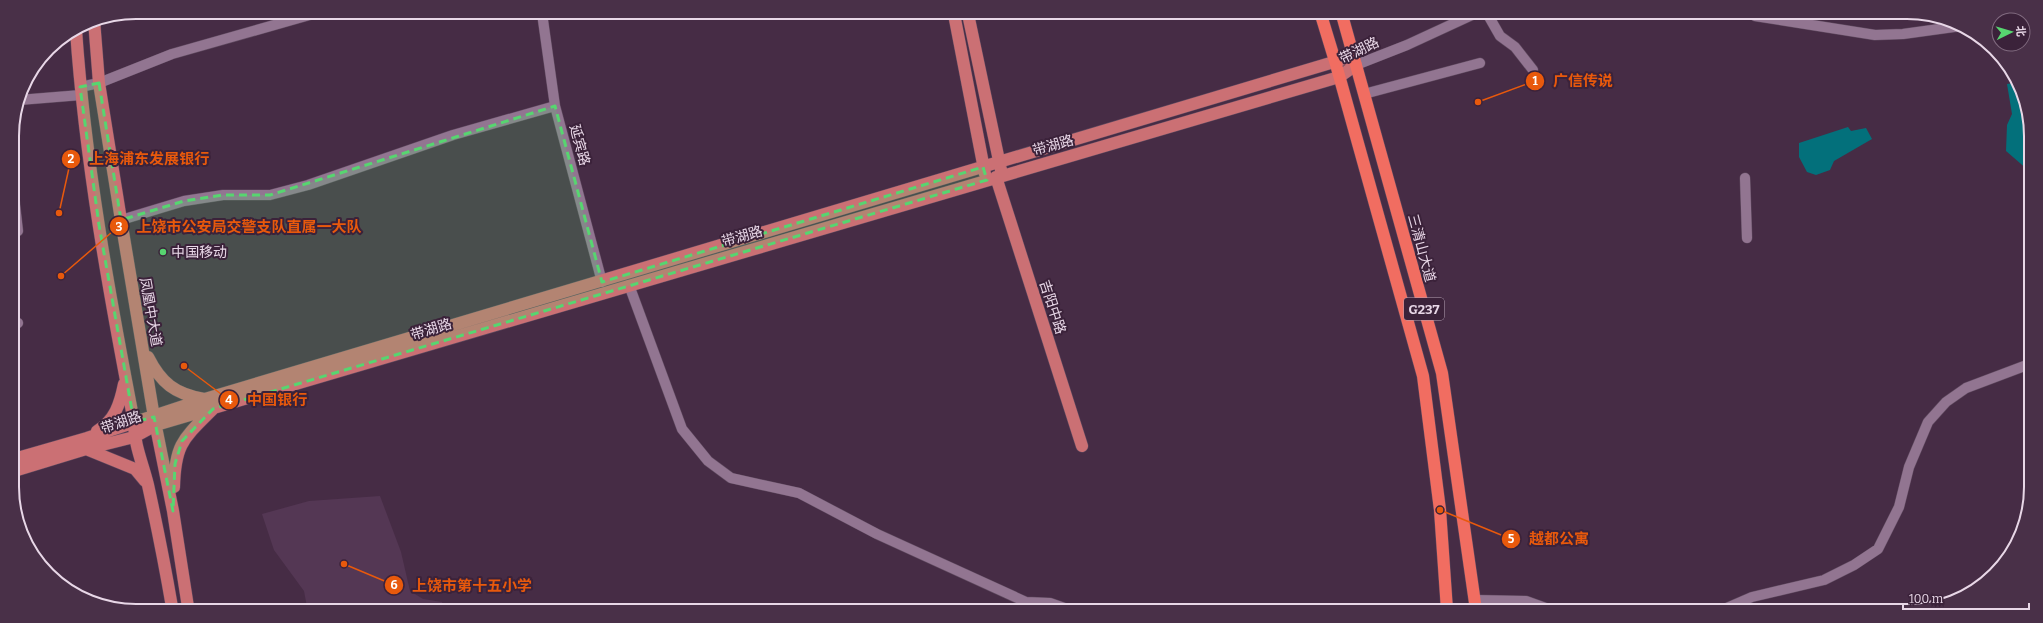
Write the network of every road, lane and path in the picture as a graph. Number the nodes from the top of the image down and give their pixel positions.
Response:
1 (296, 19) edge
2 (543, 19) edge
3 (955, 19) edge
4 (969, 19) edge
5 (1322, 19) edge
6 (1343, 19) edge
7 (1463, 19) edge
8 (1490, 19) edge
9 (1774, 19) edge
10 (95, 26) edge
11 (1950, 27) edge
12 (76, 35) edge
13 (1335, 61) junction
14 (1355, 61) junction
15 (1480, 63) dead end
16 (1533, 70) dead end
17 (1339, 77) junction
18 (99, 83) junction
19 (80, 91) junction
20 (1364, 94) junction
21 (25, 99) edge
22 (555, 106) junction
23 (998, 163) junction
24 (984, 167) junction
25 (995, 177) junction
26 (1745, 178) dead end
27 (121, 220) junction
28 (1747, 238) dead end
29 (602, 282) junction
30 (629, 285) junction
31 (142, 345) junction
32 (2024, 366) edge
33 (126, 379) junction
34 (205, 399) junction
35 (213, 409) junction
36 (155, 421) junction
37 (134, 422) junction
38 (134, 437) junction
39 (86, 443) junction
40 (1082, 446) dead end
41 (19, 458) edge
42 (19, 469) edge
43 (147, 483) junction
44 (174, 511) junction
45 (172, 604) edge
46 (188, 604) edge
47 (1053, 604) edge
48 (1447, 604) edge
49 (1476, 604) edge
50 (1486, 604) edge
51 (1536, 604) edge
52 (1737, 604) edge

1 - 18 street
2 - 22 street, 延宾路
3 - 24 main road, 吉阳中路
4 - 23 main road, 吉阳中路
5 - 13 highway, G237
6 - 14 highway, 三清山大道 / G237
7 - 14 street, 带湖路
8 - 16 street
9 - 11 street
10 - 18 main road, 凤凰中大道
12 - 19 main road
13 - 14 main road, 带湖路
13 - 17 highway, G237
13 - 23 main road, 带湖路
14 - 17 main road, 带湖路
14 - 20 highway, 三清山大道 / G237
15 - 20 street
17 - 25 main road, 带湖路
17 - 48 highway, G237
18 - 19 street
18 - 27 main road, 凤凰中大道
19 - 21 street
19 - 33 main road
20 - 49 highway, 三清山大道 / G237
22 - 27 street
22 - 29 street, 延宾路
23 - 24 main road, 带湖路
23 - 25 main road, 吉阳中路
24 - 25 main road, 吉阳中路
24 - 29 main road, 带湖路
25 - 30 main road, 带湖路
25 - 40 main road, 吉阳中路
26 - 28 street
27 - 31 main road, 凤凰中大道
29 - 34 main road, 带湖路
30 - 35 main road, 带湖路
30 - 47 street
31 - 34 main road
31 - 36 main road, 凤凰中大道
32 - 52 street
33 - 37 main road
33 - 39 main road
34 - 36 main road, 带湖路
35 - 36 main road, 带湖路
35 - 44 main road
36 - 37 main road, 带湖路
36 - 38 main road, 带湖路
36 - 44 main road, 凤凰中大道
37 - 38 main road
37 - 39 main road, 带湖路
38 - 39 main road, 带湖路
38 - 43 main road
39 - 41 main road, 带湖路
39 - 42 main road, 带湖路
39 - 43 main road
43 - 45 main road
44 - 46 main road, 凤凰中大道
50 - 51 street

